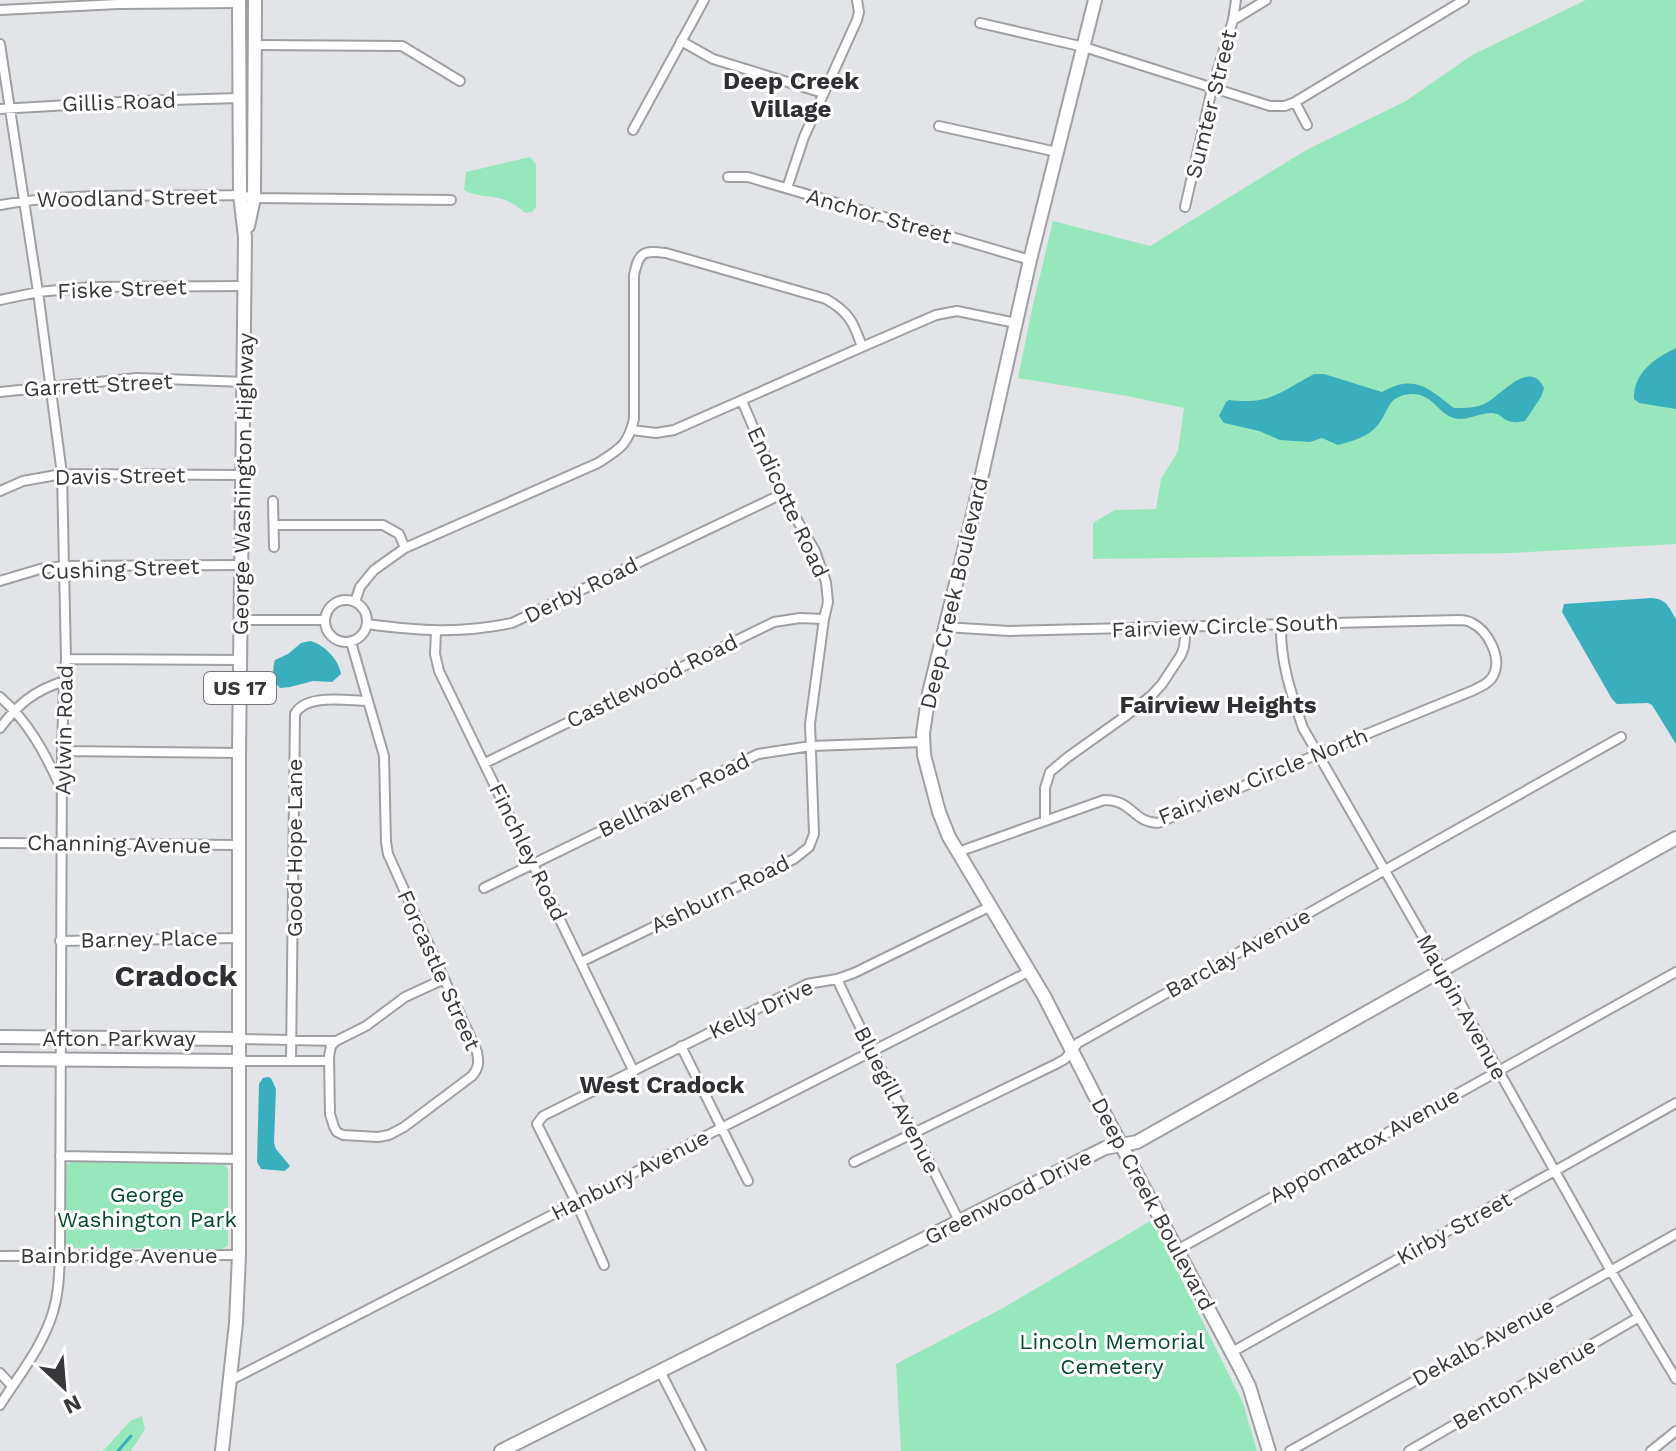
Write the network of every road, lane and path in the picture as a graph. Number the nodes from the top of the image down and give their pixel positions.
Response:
1 (255, 0) edge
2 (704, 0) edge
3 (857, 0) edge
4 (1095, 0) edge
5 (1236, 0) edge
6 (1266, 0) edge
7 (1464, 0) edge
8 (239, 1) edge
9 (0, 10) edge
10 (1233, 20) junction
11 (980, 23) dead end
12 (681, 41) junction
13 (0, 44) edge
14 (255, 45) junction
15 (1084, 47) junction
16 (460, 81) dead end
17 (1212, 89) junction
18 (823, 93) junction
19 (239, 98) junction
20 (1295, 102) junction
21 (5, 108) edge
22 (1307, 125) dead end
23 (939, 126) dead end
24 (633, 130) dead end
25 (1057, 152) junction
26 (728, 177) dead end
27 (787, 188) junction
28 (240, 195) junction
29 (254, 198) junction
30 (451, 200) dead end
31 (24, 201) junction
32 (0, 205) edge
33 (1185, 207) dead end
34 (245, 237) junction
35 (1030, 260) junction
36 (244, 286) junction
37 (38, 292) junction
38 (0, 300) edge
39 (1016, 323) junction
40 (862, 347) junction
41 (245, 382) junction
42 (52, 386) junction
43 (0, 392) edge
44 (742, 401) junction
45 (632, 430) junction
46 (62, 474) junction
47 (242, 475) junction
48 (0, 491) edge
49 (782, 494) junction
50 (273, 501) dead end
51 (274, 525) junction
52 (274, 547) dead end
53 (405, 548) junction
54 (241, 565) junction
55 (64, 566) junction
56 (0, 581) edge
57 (355, 602) junction
58 (824, 619) junction
59 (241, 620) junction
60 (325, 620) junction
61 (367, 624) junction
62 (1281, 624) junction
63 (945, 627) junction
64 (1186, 627) junction
65 (436, 631) junction
66 (351, 642) junction
67 (1492, 648) joint
68 (66, 659) junction
69 (241, 660) junction
70 (64, 681) junction
71 (0, 697) edge
72 (368, 701) junction
73 (14, 709) junction
74 (0, 728) edge
75 (1621, 737) dead end
76 (924, 742) junction
77 (811, 746) junction
78 (62, 751) junction
79 (239, 753) junction
80 (1318, 754) junction
81 (485, 763) junction
82 (62, 790) junction
83 (1045, 821) junction
84 (1676, 838) edge
85 (62, 842) junction
86 (0, 843) edge
87 (239, 845) junction
88 (958, 852) junction
89 (533, 863) junction
90 (1385, 870) junction
91 (484, 888) dead end
92 (991, 906) junction
93 (238, 938) junction
94 (60, 941) junction
95 (581, 962) junction
96 (1442, 970) junction
97 (1030, 971) junction
98 (1676, 972) edge
99 (444, 979) junction
100 (837, 979) junction
101 (0, 1037) edge
102 (60, 1037) junction
103 (238, 1039) junction
104 (292, 1040) junction
105 (336, 1041) junction
106 (681, 1046) junction
107 (1071, 1050) junction
108 (871, 1051) junction
109 (0, 1059) edge
110 (60, 1059) junction
111 (238, 1061) junction
112 (291, 1061) junction
113 (329, 1061) junction
114 (633, 1070) junction
115 (1497, 1070) junction
116 (1676, 1103) edge
117 (721, 1128) junction
118 (915, 1134) junction
119 (1121, 1145) junction
120 (60, 1156) junction
121 (238, 1159) junction
122 (854, 1162) dead end
123 (1554, 1172) junction
124 (748, 1181) dead end
125 (576, 1202) junction
126 (959, 1221) junction
127 (1676, 1234) edge
128 (1177, 1250) junction
129 (60, 1255) junction
130 (239, 1255) junction
131 (0, 1256) edge
132 (604, 1265) dead end
133 (1611, 1271) junction
134 (1639, 1317) junction
135 (1232, 1352) junction
136 (660, 1371) junction
137 (0, 1373) edge
138 (1676, 1379) edge
139 (231, 1380) junction
140 (12, 1386) junction
141 (0, 1405) edge
142 (1676, 1431) edge
143 (222, 1451) edge
144 (501, 1451) edge
145 (701, 1451) edge
146 (1269, 1451) edge
147 (1290, 1451) edge
148 (1409, 1451) edge
149 (1651, 1451) edge

1 - 14 street, George Washington Highway / US 17
2 - 12 street
3 - 18 street
4 - 15 street, Deep Creek Boulevard
5 - 10 street, Sumter Street
6 - 10 street
7 - 20 street
8 - 9 street
8 - 19 street, George Washington Highway / US 17
10 - 17 street, Sumter Street
11 - 15 street
12 - 18 street
12 - 24 street
13 - 21 street, Aylwin Road
14 - 16 street
14 - 29 street, George Washington Highway / US 17
15 - 17 street
15 - 25 street, Deep Creek Boulevard
17 - 20 street
17 - 33 street, Sumter Street
18 - 27 street
19 - 21 street, Gillis Road
19 - 28 street, George Washington Highway / US 17
20 - 22 street
21 - 31 street, Aylwin Road
23 - 25 street
25 - 35 street, Deep Creek Boulevard
26 - 27 street, Anchor Street
27 - 35 street, Anchor Street
28 - 29 street, Woodland Street
28 - 31 street, Woodland Street
28 - 34 street, George Washington Highway / US 17
29 - 30 street, Woodland Street
29 - 34 street, George Washington Highway / US 17
31 - 32 street, Woodland Street
31 - 37 street, Aylwin Road
34 - 36 street, George Washington Highway / US 17
35 - 39 street, Deep Creek Boulevard
36 - 37 street, Fiske Street
36 - 41 street, George Washington Highway / US 17
37 - 38 street, Fiske Street
37 - 42 street, Aylwin Road
39 - 40 street
39 - 63 street, Deep Creek Boulevard
40 - 44 street
40 - 45 street
41 - 42 street, Garrett Street
41 - 47 street, George Washington Highway / US 17
42 - 43 street, Garrett Street
42 - 46 street, Aylwin Road
44 - 45 street
44 - 49 street, Endicotte Road
45 - 53 street
46 - 47 street, Davis Street
46 - 48 street, Davis Street
46 - 55 street, Aylwin Road
47 - 54 street, George Washington Highway / US 17
49 - 58 street, Endicotte Road
49 - 65 street, Derby Road
50 - 51 street
51 - 52 street
51 - 53 street
53 - 57 street
54 - 55 street, Cushing Street
54 - 59 street, George Washington Highway / US 17
55 - 56 street, Cushing Street
55 - 68 street, Aylwin Road
57 - 60 street
57 - 61 street
58 - 77 street, Endicotte Road
58 - 81 street, Castlewood Road
59 - 60 street
59 - 69 street, George Washington Highway / US 17
60 - 66 street
61 - 65 street, Derby Road
61 - 66 street
62 - 64 street, Fairview Circle South
62 - 67 street, Fairview Circle South
62 - 80 street, Maupin Avenue
63 - 64 street, Fairview Circle South
63 - 76 street, Deep Creek Boulevard
64 - 83 street
65 - 81 street, Finchley Road
66 - 72 street, Forcastle Street
67 - 80 street, Fairview Circle North
68 - 69 street
68 - 70 street, Aylwin Road
69 - 79 street, George Washington Highway / US 17
70 - 73 street
70 - 78 street, Aylwin Road
71 - 73 street
72 - 99 street, Forcastle Street
72 - 104 street, Good Hope Lane
73 - 74 street
73 - 82 street
75 - 90 street, Barclay Avenue
76 - 77 street, Bellhaven Road
76 - 88 street, Deep Creek Boulevard
77 - 89 street, Bellhaven Road
77 - 95 street, Ashburn Road
78 - 79 street
78 - 82 street, Aylwin Road
79 - 87 street, George Washington Highway / US 17
80 - 83 street, Fairview Circle North
80 - 90 street, Maupin Avenue
81 - 89 street, Finchley Road
82 - 85 street, Aylwin Road
83 - 88 street, Fairview Circle North
84 - 96 street, Greenwood Drive
85 - 86 street, Channing Avenue
85 - 87 street, Channing Avenue
85 - 94 street, Aylwin Road
87 - 93 street, George Washington Highway / US 17
88 - 92 street, Deep Creek Boulevard
89 - 91 street, Bellhaven Road
89 - 95 street, Finchley Road
90 - 96 street, Maupin Avenue
90 - 107 street, Barclay Avenue
92 - 97 street, Deep Creek Boulevard
92 - 100 street, Kelly Drive
93 - 94 street, Barney Place
93 - 103 street, George Washington Highway / US 17
94 - 102 street, Aylwin Road
95 - 114 street, Finchley Road
96 - 115 street, Maupin Avenue
96 - 119 street, Greenwood Drive
97 - 107 street, Deep Creek Boulevard
97 - 108 street, Hanbury Avenue
98 - 115 street, Appomattox Avenue
99 - 105 street
99 - 113 street, Forcastle Street
100 - 106 street, Kelly Drive
100 - 108 street, Bluegill Avenue
101 - 102 street, Afton Parkway
102 - 103 street, Afton Parkway
102 - 110 street, Aylwin Road
103 - 104 street
103 - 111 street, George Washington Highway / US 17
104 - 105 street
104 - 112 street, Good Hope Lane
105 - 113 street
106 - 114 street, Kelly Drive
106 - 117 street
107 - 118 street, Barclay Avenue
107 - 119 street, Deep Creek Boulevard
108 - 117 street, Hanbury Avenue
108 - 118 street, Bluegill Avenue
109 - 110 street, Afton Parkway
110 - 111 street, Afton Parkway
110 - 120 street, Aylwin Road
111 - 112 street
111 - 121 street, George Washington Highway / US 17
112 - 113 street
114 - 125 street, Kelly Drive
115 - 123 street, Maupin Avenue
115 - 128 street, Appomattox Avenue
116 - 123 street, Kirby Street
117 - 124 street
117 - 125 street, Hanbury Avenue
118 - 122 street, Barclay Avenue
118 - 126 street, Bluegill Avenue
119 - 126 street, Greenwood Drive
119 - 128 street, Deep Creek Boulevard
120 - 121 street
120 - 129 street, Aylwin Road
121 - 130 street, George Washington Highway / US 17
123 - 133 street, Maupin Avenue
123 - 135 street, Kirby Street
125 - 132 street
125 - 139 street, Hanbury Avenue
126 - 136 street, Greenwood Drive
127 - 133 street, Dekalb Avenue
128 - 135 street, Deep Creek Boulevard
129 - 130 street, Bainbridge Avenue
129 - 131 street, Bainbridge Avenue
129 - 140 street, Aylwin Road
130 - 139 street, George Washington Highway / US 17
133 - 134 street, Maupin Avenue
133 - 147 street, Dekalb Avenue
134 - 138 street, Maupin Avenue
134 - 148 street, Benton Avenue
135 - 146 street, Deep Creek Boulevard
136 - 144 street, Greenwood Drive
136 - 145 street
137 - 140 street
139 - 143 street, George Washington Highway / US 17
140 - 141 street, Aylwin Road
142 - 149 street

